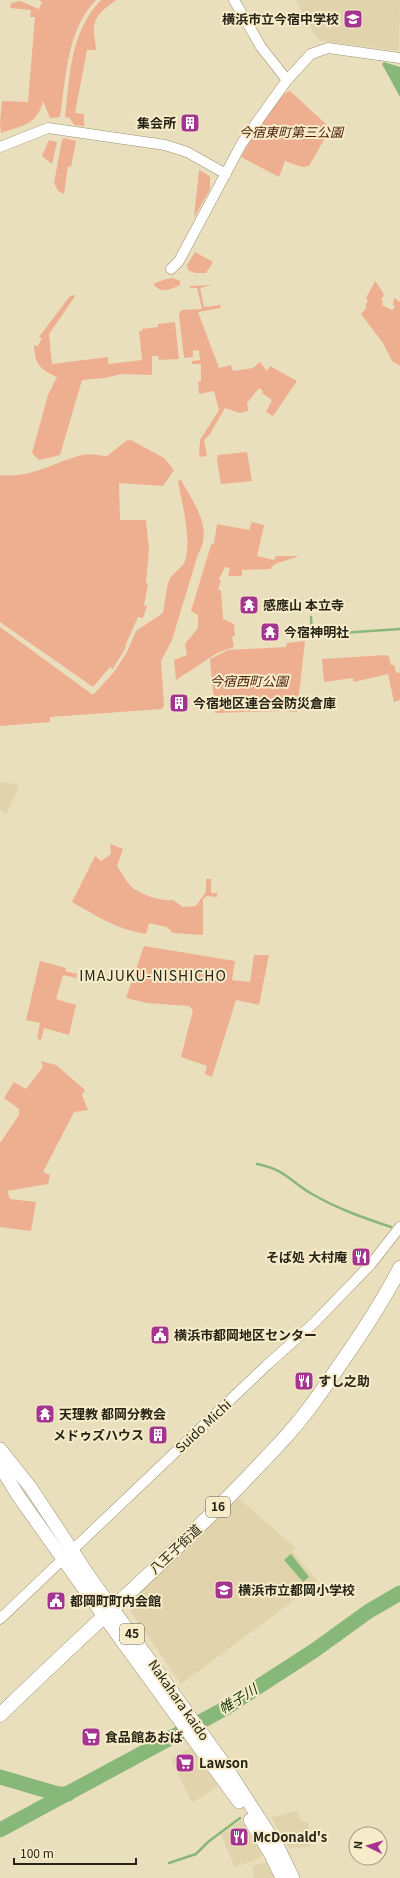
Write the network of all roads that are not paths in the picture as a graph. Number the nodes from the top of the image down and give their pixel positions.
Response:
1 (234, 0) edge
2 (400, 58) edge
3 (287, 80) junction
4 (0, 146) edge
5 (226, 174) junction
6 (171, 269) dead end
7 (400, 1227) edge
8 (400, 1268) edge
9 (0, 1449) edge
10 (0, 1466) edge
11 (68, 1556) junction
12 (108, 1611) junction
13 (0, 1619) edge
14 (0, 1715) edge
15 (197, 1734) junction
16 (282, 1878) edge
17 (294, 1878) edge

1 - 3 street
2 - 3 street
3 - 5 street
4 - 5 street
5 - 6 street
7 - 11 street, Suido Michi
8 - 12 highway, 八王子街道 / 16
9 - 11 main road, Nakahara kaido / 45
10 - 11 main road, Nakahara kaido / 45
11 - 12 main road, Nakahara kaido / 45
11 - 13 street, Suido Michi
12 - 14 highway, 八王子街道 / 16
12 - 15 main road, Nakahara kaido / 45
15 - 16 main road, Nakahara kaido / 45
15 - 17 main road, Nakahara kaido / 45

